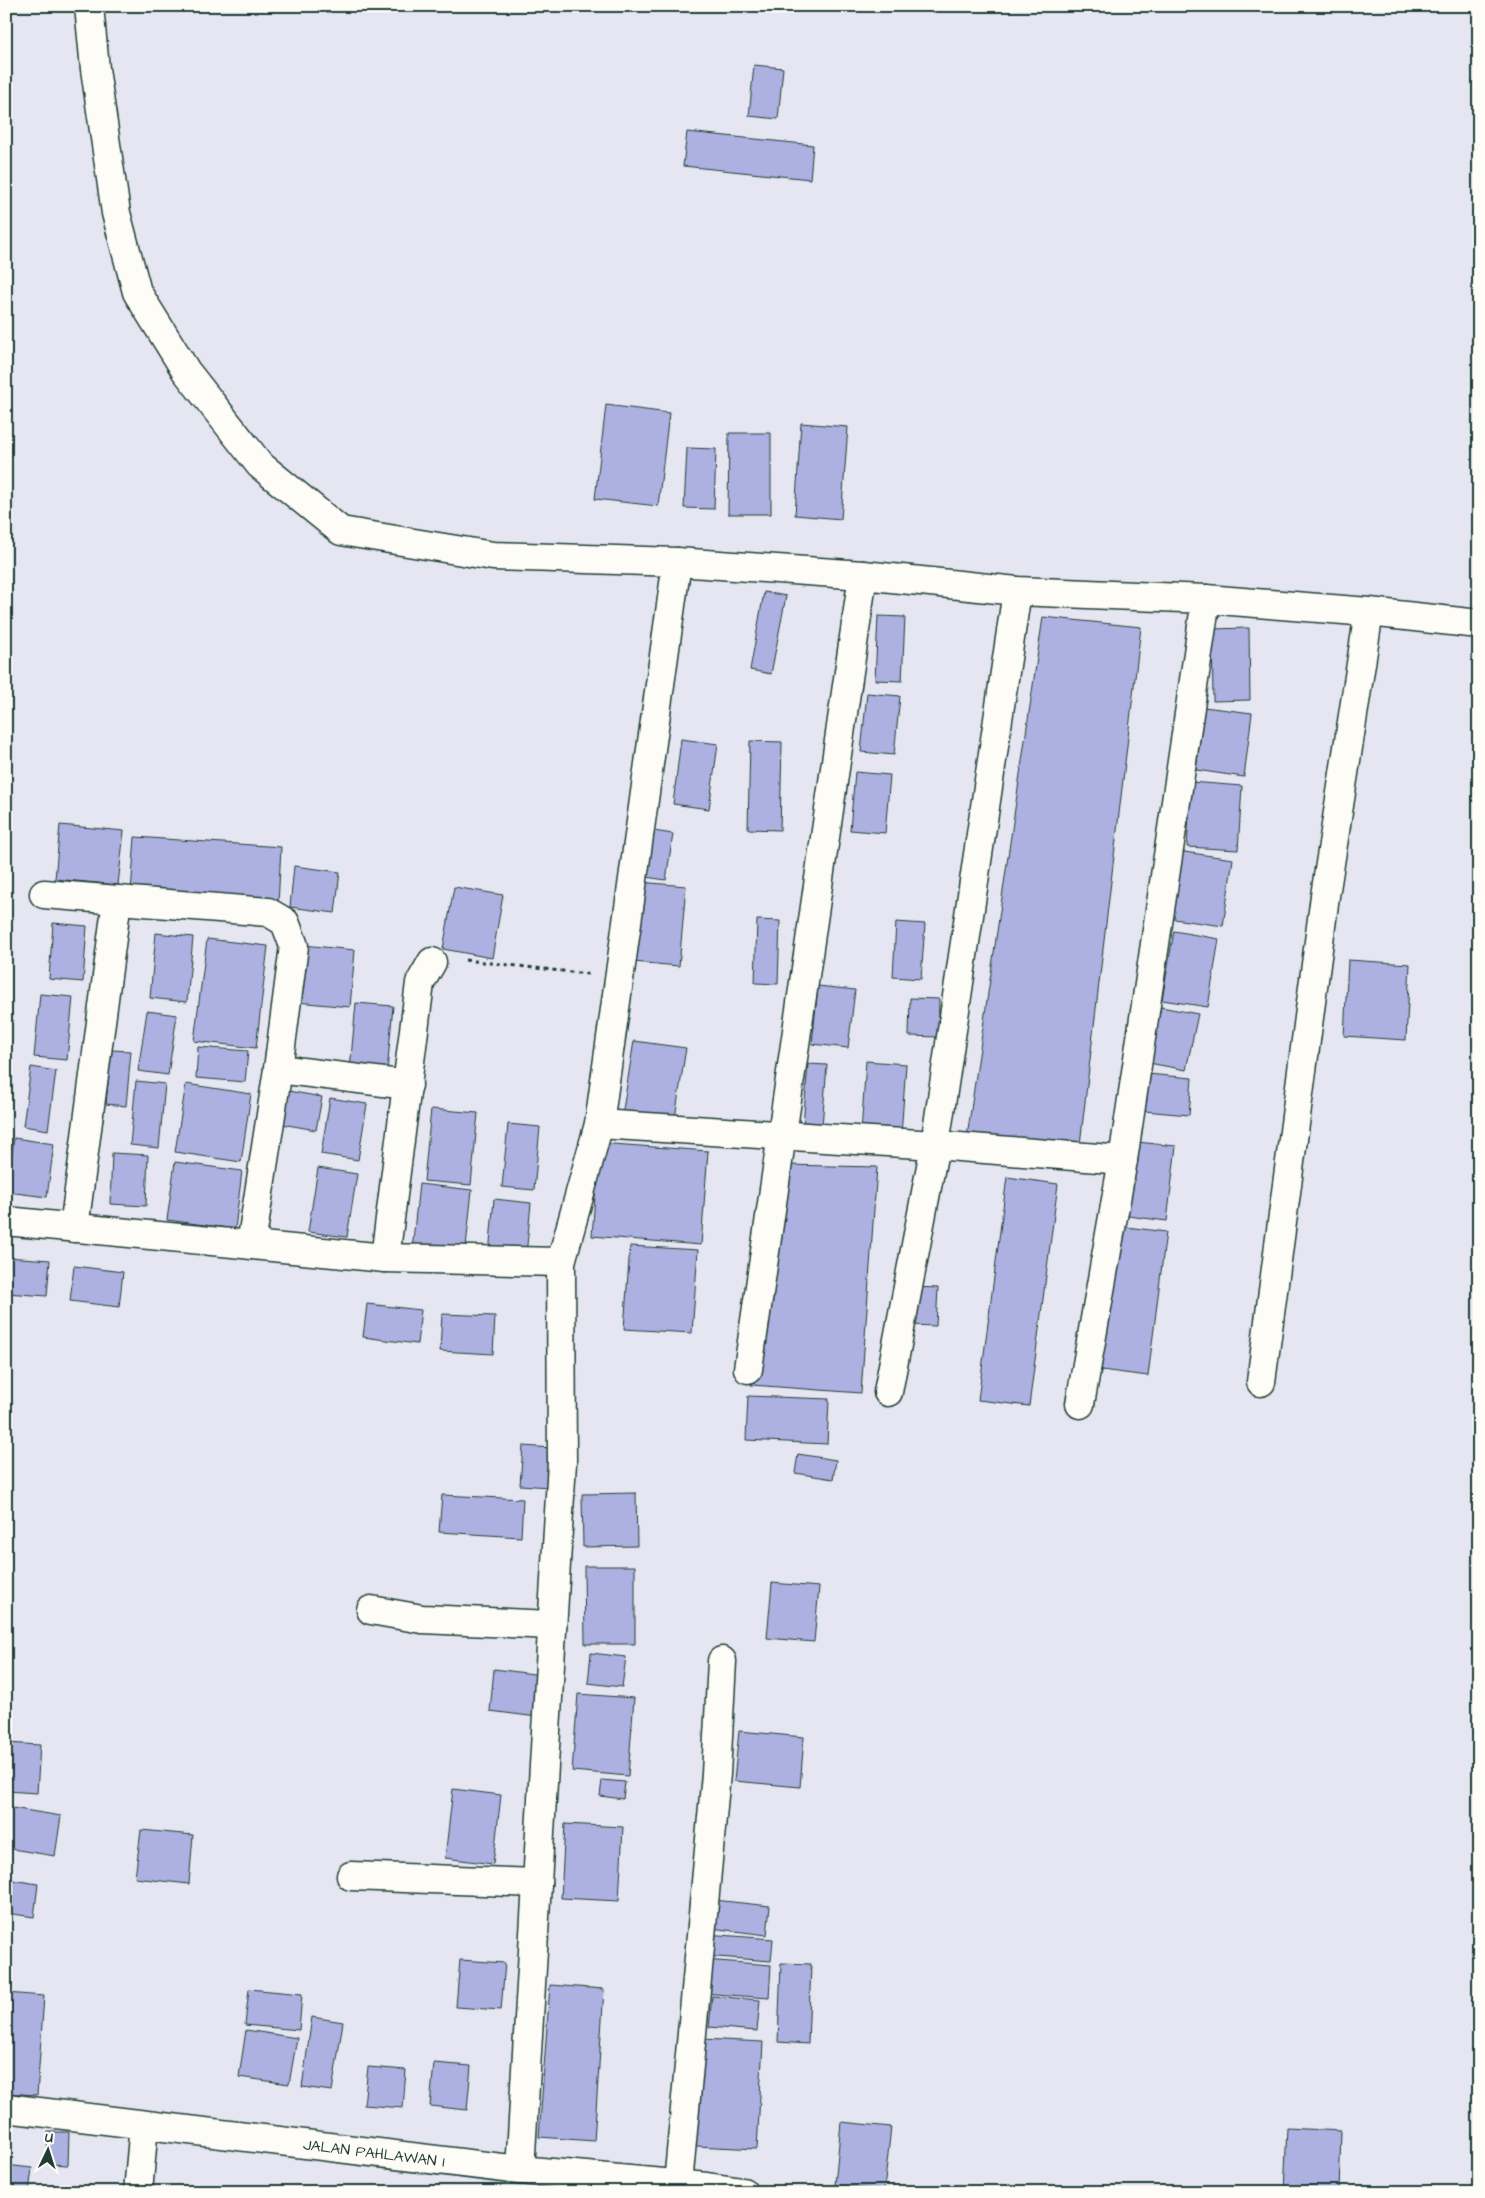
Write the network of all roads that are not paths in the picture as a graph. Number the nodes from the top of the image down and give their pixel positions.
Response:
1 (89, 6) edge
2 (677, 562) junction
3 (863, 576) junction
4 (1017, 591) junction
5 (1206, 599) junction
6 (1368, 612) junction
7 (1479, 624) edge
8 (44, 894) dead end
9 (117, 900) junction
10 (432, 962) road end
11 (278, 1069) junction
12 (408, 1085) junction
13 (600, 1124) junction
14 (780, 1136) junction
15 (935, 1144) junction
16 (1123, 1160) junction
17 (6, 1221) edge
18 (74, 1228) junction
19 (251, 1245) junction
20 (384, 1258) junction
21 (561, 1262) junction
22 (748, 1369) dead end
23 (1261, 1382) dead end
24 (888, 1392) dead end
25 (1080, 1404) dead end
26 (371, 1610) dead end
27 (552, 1626) junction
28 (722, 1661) dead end
29 (351, 1876) dead end
30 (537, 1883) junction
31 (6, 2108) edge
32 (144, 2125) junction
33 (520, 2170) junction
34 (678, 2184) junction
35 (707, 2189) edge
36 (138, 2192) edge
37 (743, 2192) edge

1 - 2 street
2 - 3 street
2 - 13 street
3 - 4 street
3 - 14 street
4 - 5 street
4 - 15 street
5 - 6 street
5 - 16 street
6 - 7 street
6 - 23 street
8 - 9 street
9 - 11 street
9 - 18 street
10 - 12 street
11 - 12 street
11 - 19 street
12 - 20 street
13 - 14 street
13 - 21 street
14 - 15 street
14 - 22 street
15 - 16 street
15 - 24 street
16 - 25 street
17 - 18 street
18 - 19 street
19 - 20 street
20 - 21 street
21 - 27 street
26 - 27 street
27 - 30 street
28 - 34 street
29 - 30 street
30 - 33 street
31 - 32 street, JALAN PAHLAWAN I
32 - 33 street, JALAN PAHLAWAN I
32 - 36 street
33 - 34 street, JALAN PAHLAWAN I
34 - 35 street, JALAN PAHLAWAN I
35 - 37 street, JALAN PAHLAWAN I

